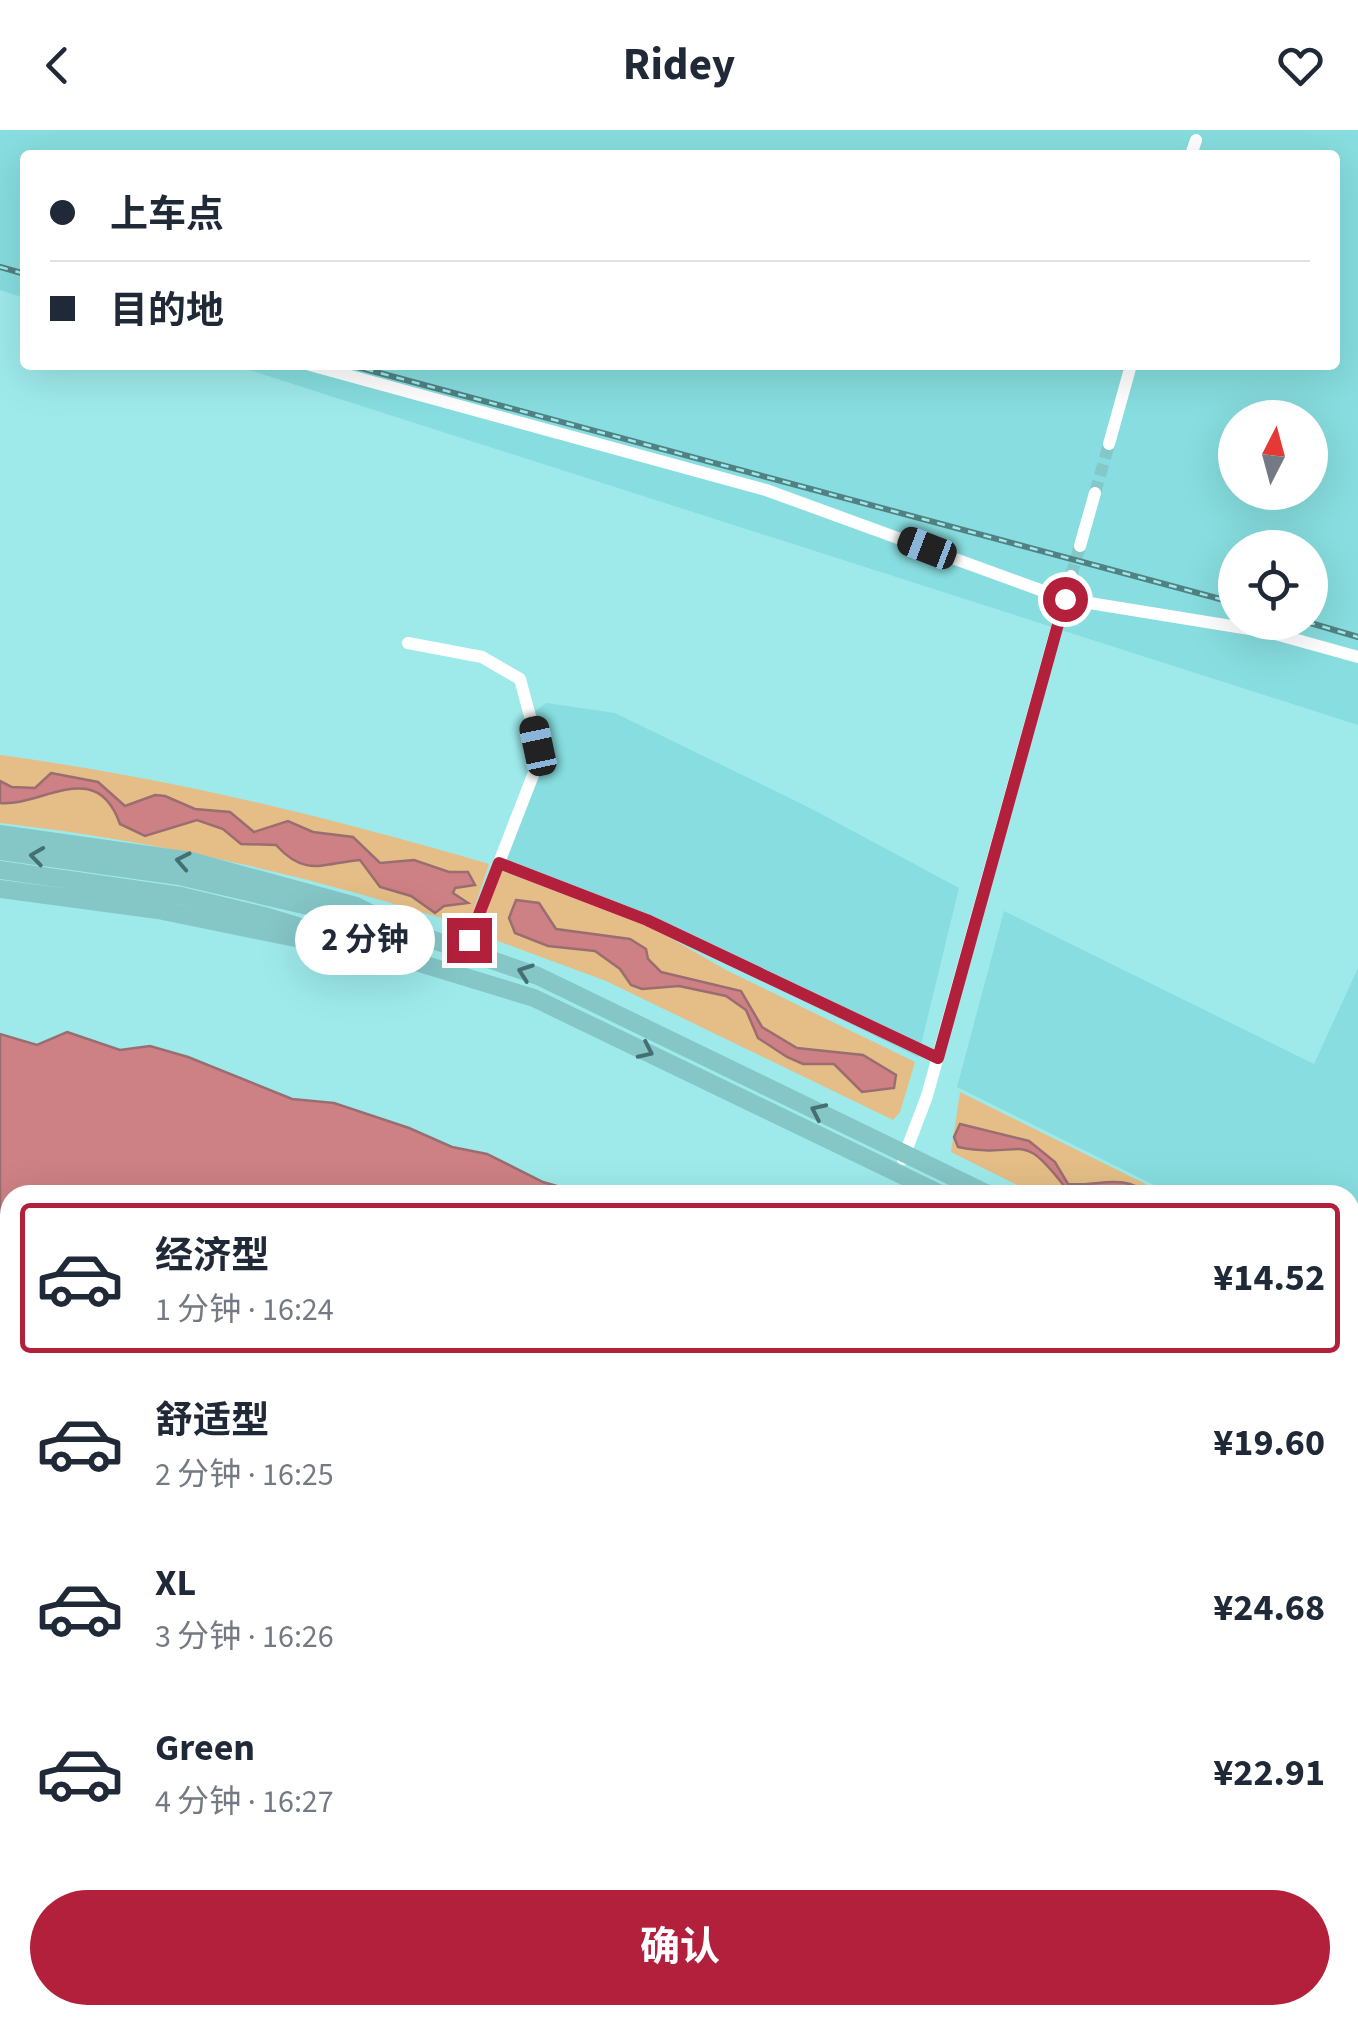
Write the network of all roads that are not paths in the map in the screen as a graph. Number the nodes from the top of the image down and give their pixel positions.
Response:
1 (1196, 140) dead end
2 (1193, 150) edge
3 (328, 370) edge
4 (1131, 370) edge
5 (1109, 444) tunnel mouth
6 (1095, 493) tunnel mouth
7 (1080, 546) tunnel mouth
8 (1071, 576) tunnel mouth
9 (1065, 599) junction
10 (408, 643) dead end
11 (1358, 656) edge
12 (0, 834) edge
13 (0, 851) edge
14 (499, 863) junction
15 (0, 870) edge
16 (0, 888) edge
17 (407, 931) junction
18 (469, 940) dead end
19 (459, 974) junction
20 (938, 1058) junction
21 (906, 1153) junction
22 (898, 1171) junction
23 (924, 1185) edge
24 (970, 1185) edge

1 - 2 street
3 - 9 street
4 - 5 street
6 - 7 street
8 - 9 street
9 - 11 street
9 - 20 street
10 - 14 street
17 -> 12 main road
17 -> 13 main road
14 - 18 street
14 - 20 street
15 - 19 main road
16 - 19 main road
21 -> 17 main road
19 -> 22 main road
20 - 21 street
21 - 22 street
21 - 24 main road
22 - 23 main road

